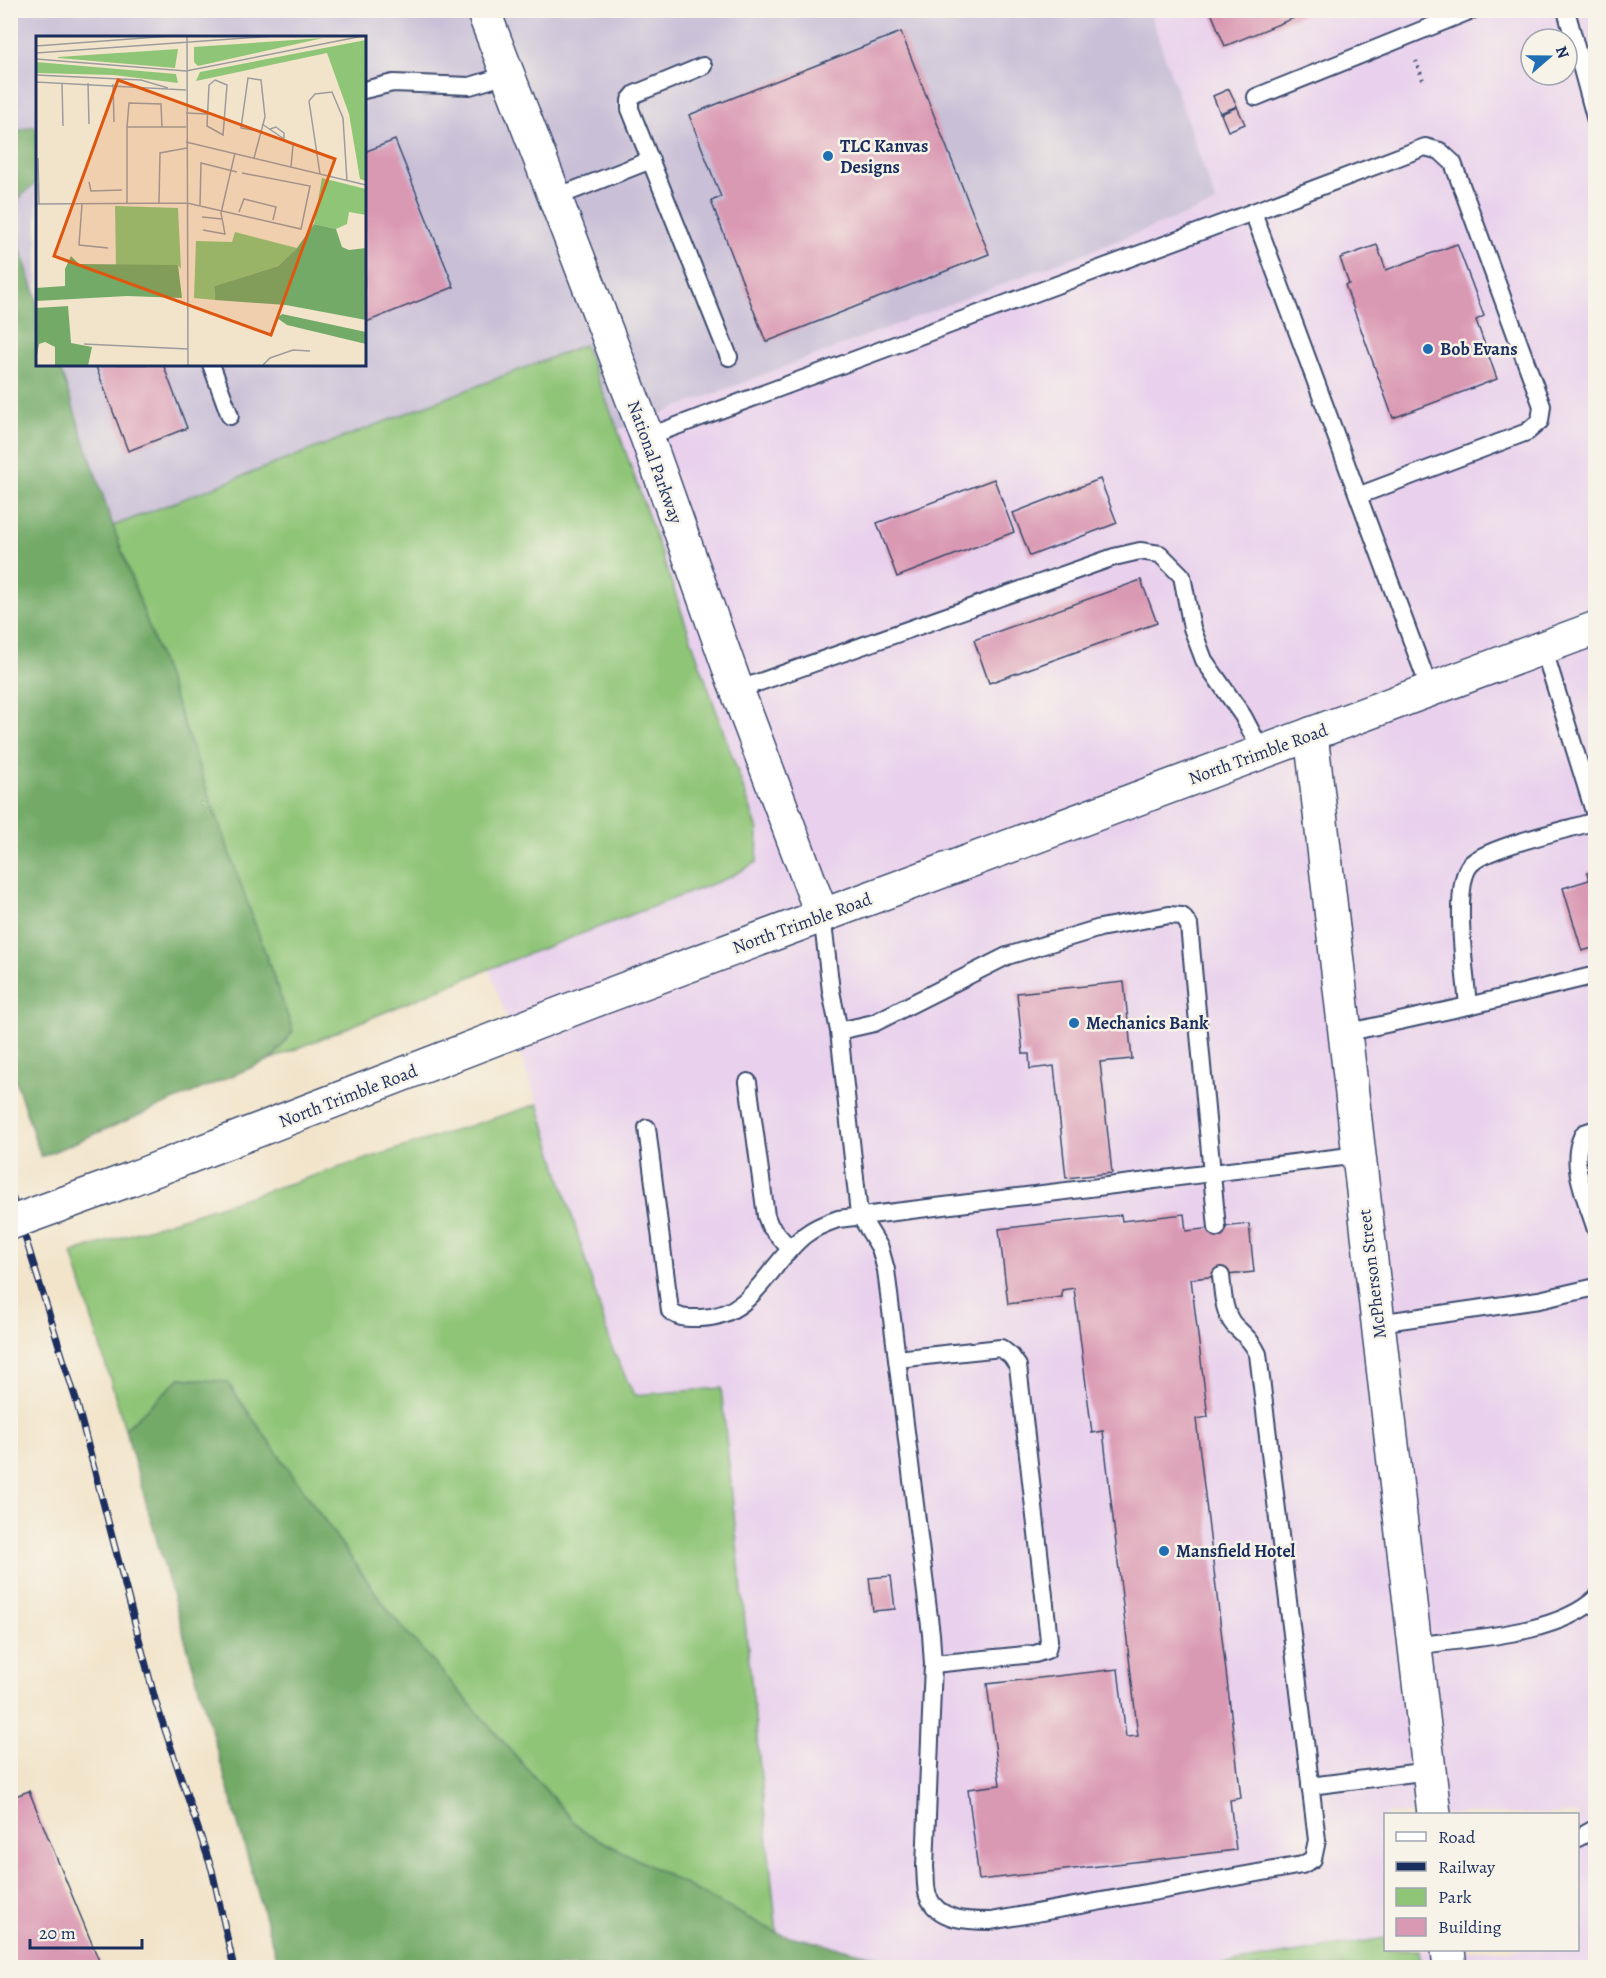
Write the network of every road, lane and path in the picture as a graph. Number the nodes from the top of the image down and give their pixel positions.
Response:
1 (483, 10) edge
2 (1472, 10) edge
3 (1566, 10) edge
4 (703, 66) dead end
5 (507, 75) junction
6 (366, 89) edge
7 (1256, 97) dead end
8 (1596, 121) edge
9 (651, 160) junction
10 (554, 198) junction
11 (1253, 212) junction
12 (729, 357) dead end
13 (211, 366) edge
14 (230, 416) dead end
15 (647, 437) junction
16 (1360, 495) junction
17 (1596, 628) edge
18 (1543, 647) junction
19 (737, 690) junction
20 (1430, 690) junction
21 (1311, 734) junction
22 (1262, 752) junction
23 (1596, 819) edge
24 (822, 915) junction
25 (1596, 975) edge
26 (1468, 1006) junction
27 (839, 1031) junction
28 (1345, 1033) junction
29 (748, 1082) dead end
30 (648, 1128) dead end
31 (1596, 1129) edge
32 (1358, 1155) junction
33 (1211, 1174) junction
34 (859, 1214) junction
35 (10, 1222) edge
36 (1217, 1228) dead end
37 (1596, 1230) edge
38 (790, 1250) junction
39 (1221, 1276) dead end
40 (1596, 1287) edge
41 (1378, 1323) junction
42 (897, 1359) junction
43 (1596, 1598) edge
44 (1414, 1646) junction
45 (933, 1664) junction
46 (1429, 1771) junction
47 (1310, 1786) junction
48 (1434, 1813) edge
49 (1596, 1828) edge
50 (1579, 1837) edge
51 (1448, 1951) edge
52 (1450, 1968) edge

1 - 5 street, National Parkway
2 - 7 lane
3 - 8 lane
4 - 9 lane
5 - 6 lane
5 - 10 street, National Parkway
9 - 10 lane
9 - 12 lane
10 - 15 street, National Parkway
11 - 15 lane
11 - 16 lane
11 - 16 lane
13 - 14 lane
15 - 19 street, National Parkway
16 - 20 lane
17 - 18 street, North Trimble Road
18 - 20 street, North Trimble Road
18 - 23 lane
19 - 22 lane
19 - 24 street, National Parkway
20 - 21 street, North Trimble Road
21 - 22 street, North Trimble Road
21 - 28 street, McPherson Street
22 - 24 street, North Trimble Road
23 - 26 lane
24 - 27 lane
24 - 35 street, North Trimble Road, bridge
25 - 26 lane
26 - 28 lane
27 - 33 lane
27 - 34 lane
28 - 32 street, McPherson Street
29 - 38 lane
30 - 38 lane
31 - 37 lane
32 - 33 lane
32 - 41 street, McPherson Street
33 - 34 lane
33 - 36 lane
34 - 38 lane
34 - 42 lane
39 - 47 lane
40 - 41 lane
41 - 44 street, McPherson Street
42 - 45 lane
42 - 45 lane
43 - 44 lane
44 - 46 street, McPherson Street
45 - 47 lane
46 - 47 lane
46 - 48 street, McPherson Street
49 - 50 lane
51 - 52 street

